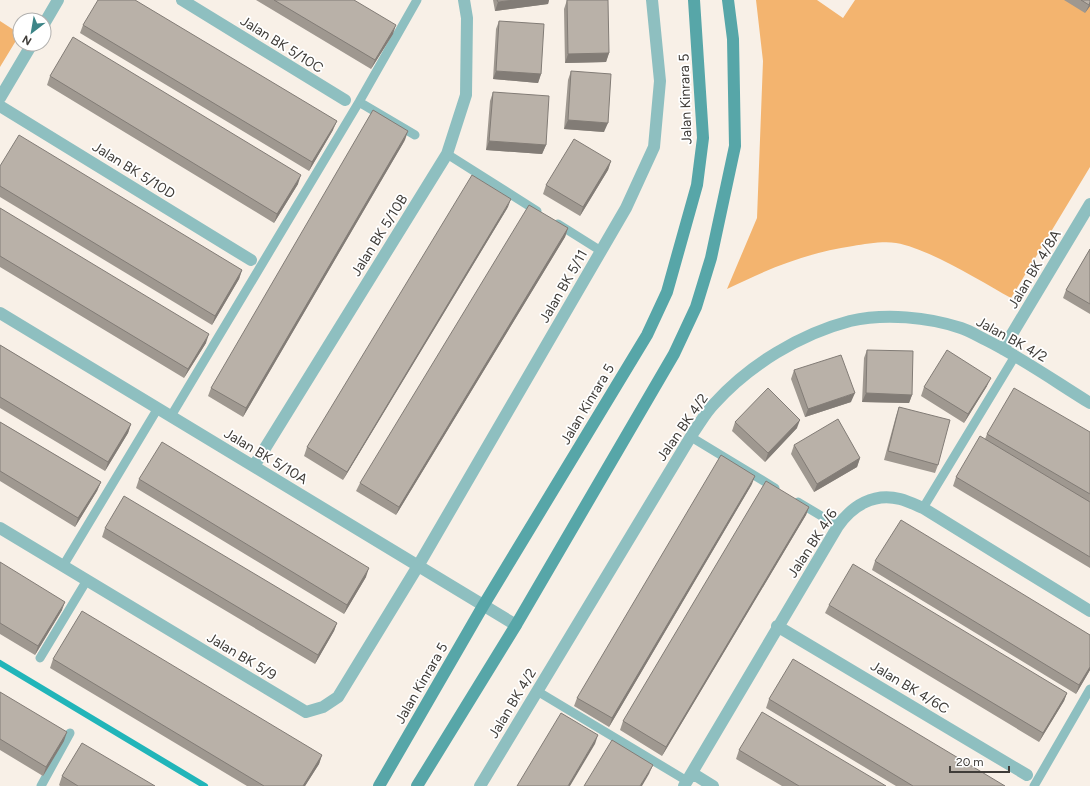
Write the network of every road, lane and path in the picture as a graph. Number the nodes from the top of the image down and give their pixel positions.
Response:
1 (58, 0) edge
2 (182, 0) edge
3 (418, 0) edge
4 (464, 0) edge
5 (652, 0) edge
6 (694, 0) edge
7 (728, 0) edge
8 (51, 12) edge
9 (27, 52) edge
10 (0, 98) edge
11 (345, 100) dead end
12 (359, 102) junction
13 (0, 106) edge
14 (415, 135) dead end
15 (447, 154) junction
16 (1090, 204) edge
17 (600, 251) junction
18 (251, 260) dead end
19 (0, 312) edge
20 (1003, 349) junction
21 (1015, 356) junction
22 (1090, 403) edge
23 (158, 408) junction
24 (171, 416) junction
25 (690, 437) junction
26 (254, 466) junction
27 (923, 508) junction
28 (838, 526) junction
29 (0, 528) edge
30 (63, 566) junction
31 (418, 566) junction
32 (86, 580) junction
33 (483, 606) junction
34 (1090, 611) edge
35 (516, 625) junction
36 (777, 626) junction
37 (40, 658) dead end
38 (1090, 689) edge
39 (537, 691) junction
40 (70, 733) dead end
41 (1027, 775) dead end
42 (688, 780) edge
43 (41, 786) edge
44 (379, 786) edge
45 (417, 786) edge
46 (480, 786) edge
47 (713, 786) edge
48 (1034, 786) edge

1 - 8 street
2 - 11 street, Jalan BK 5/10C
3 - 12 lane
4 - 15 street, Jalan BK 5/10B
5 - 17 street, Jalan BK 5/11
6 - 33 main road, Jalan Kinrara 5
7 - 35 main road
9 - 10 street
12 - 14 lane
12 - 24 lane
13 - 18 street, Jalan BK 5/10D
15 - 17 lane
15 - 26 street, Jalan BK 5/10B
16 - 20 street, Jalan BK 4/8A
17 - 31 street, Jalan BK 5/11
19 - 23 street, Jalan BK 5/10A
20 - 21 street, Jalan BK 4/2
20 - 25 street, Jalan BK 4/2
21 - 22 street, Jalan BK 4/2
21 - 27 lane
23 - 24 street, Jalan BK 5/10A
23 - 30 lane
24 - 26 street, Jalan BK 5/10A
25 - 28 lane
25 - 39 street, Jalan BK 4/2
26 - 31 street, Jalan BK 5/10A
27 - 28 street, Jalan BK 4/6
27 - 34 street, Jalan BK 4/6
28 - 36 street, Jalan BK 4/6
29 - 30 street, Jalan BK 5/9
30 - 32 street, Jalan BK 5/9
31 - 32 street, Jalan BK 5/9
31 - 33 street, Jalan BK 5/10A
32 - 37 lane
33 - 35 street, Jalan BK 5/10A
33 - 44 main road, Jalan Kinrara 5
35 - 45 main road
36 - 41 street, Jalan BK 4/6C
36 - 42 street, Jalan BK 4/6
38 - 48 lane
39 - 42 lane
39 - 46 street, Jalan BK 4/2
40 - 43 lane
42 - 47 street

